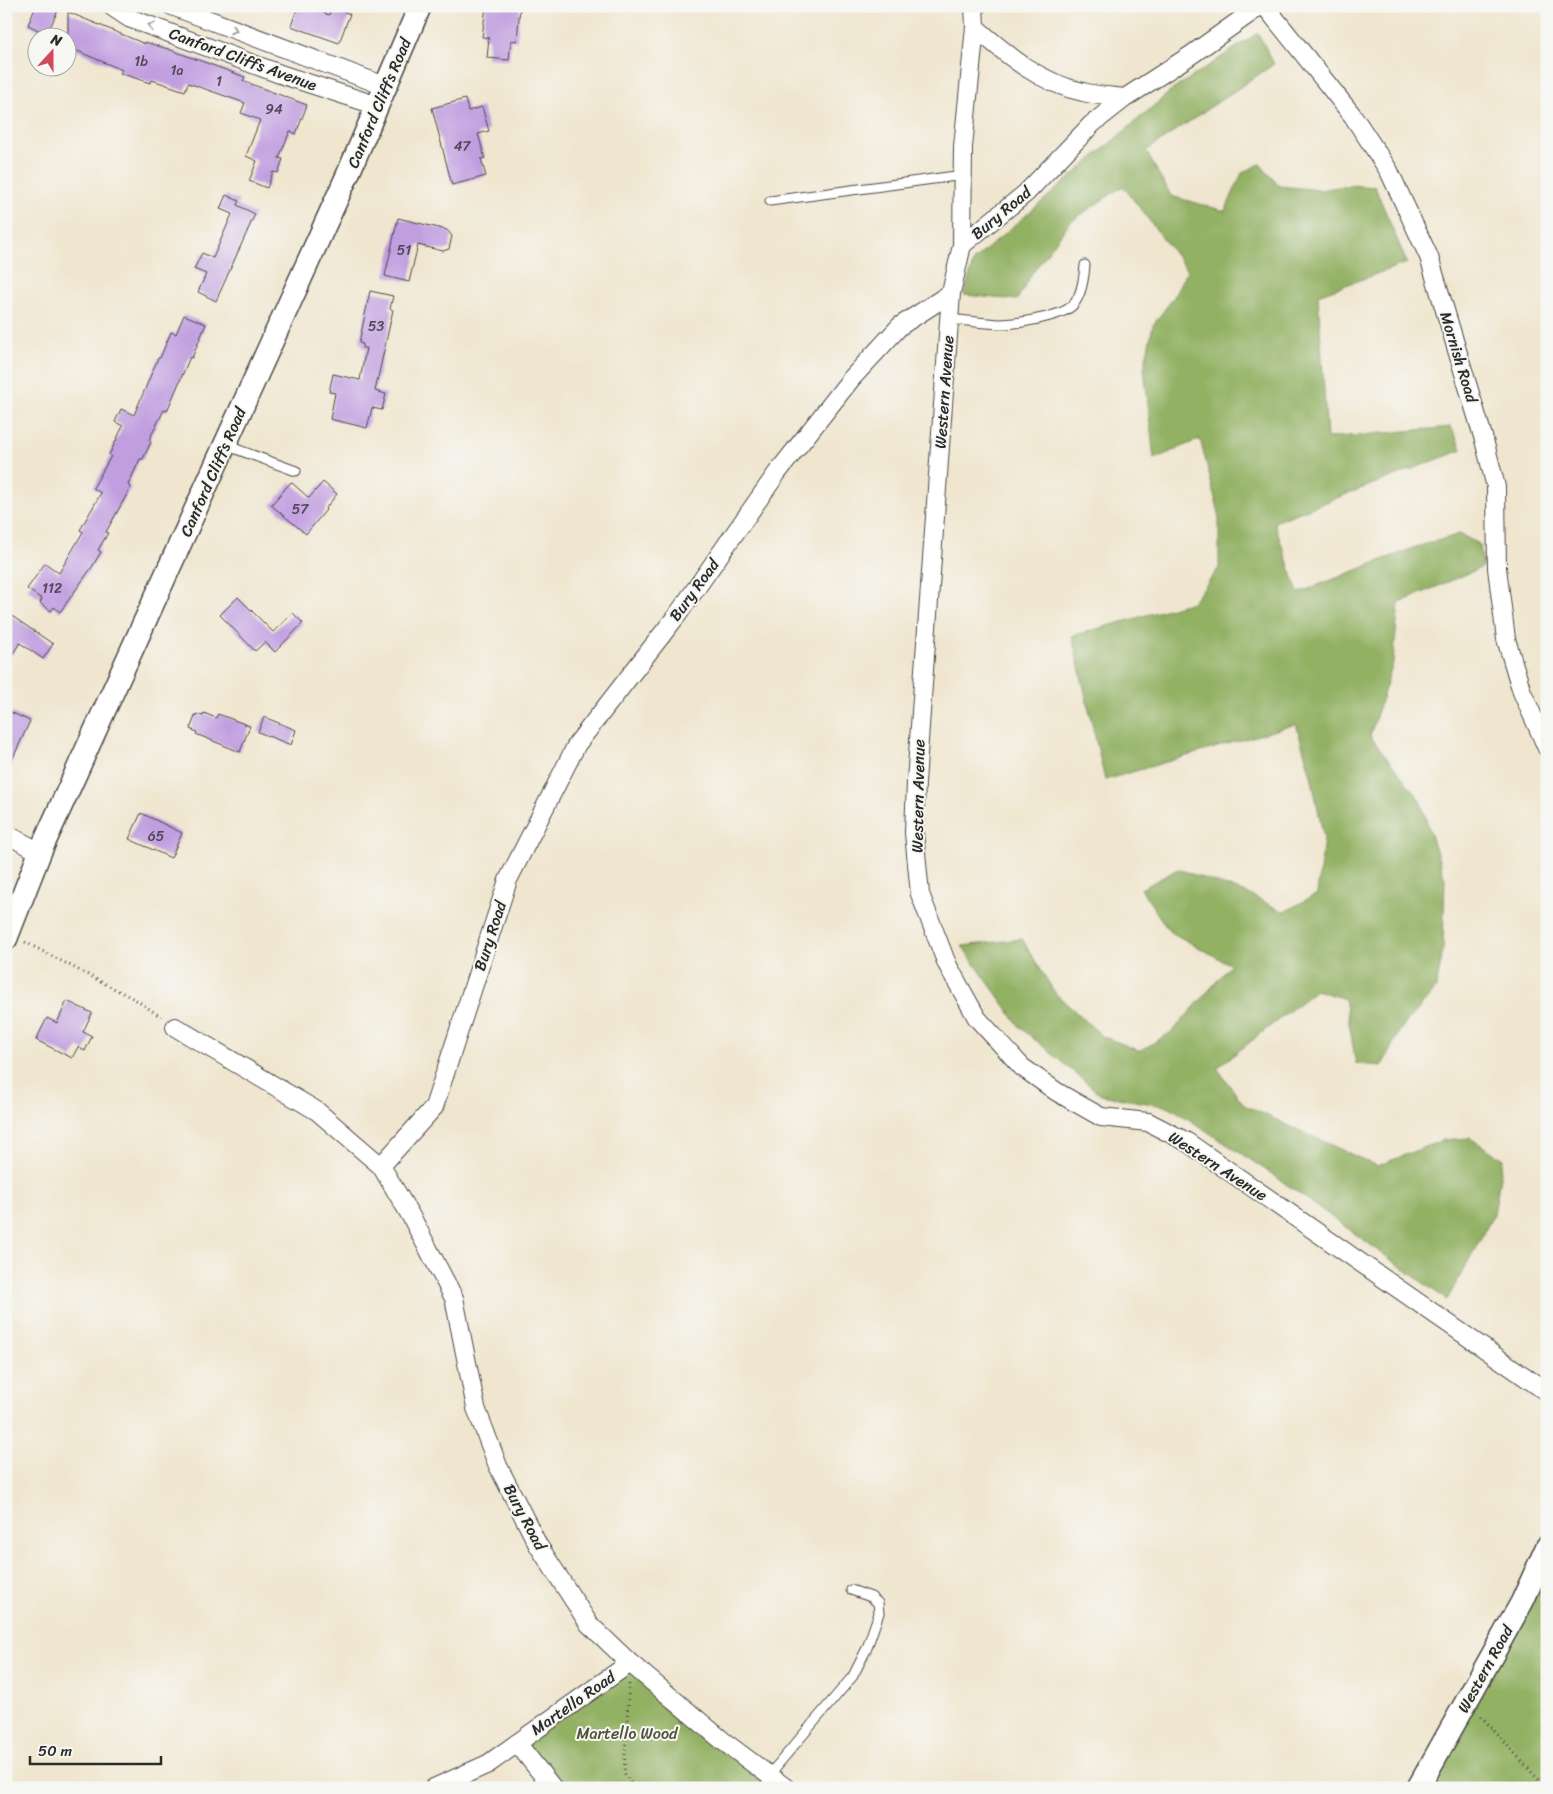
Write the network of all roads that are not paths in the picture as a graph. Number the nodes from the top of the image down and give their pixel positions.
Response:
1 (111, 6) edge
2 (172, 6) edge
3 (420, 6) edge
4 (974, 6) edge
5 (1260, 6) edge
6 (1266, 6) edge
7 (975, 27) junction
8 (382, 96) junction
9 (1125, 98) junction
10 (963, 176) junction
11 (770, 201) dead end
12 (962, 245) junction
13 (1085, 265) dead end
14 (951, 293) junction
15 (949, 320) junction
16 (225, 445) junction
17 (296, 471) dead end
18 (1547, 748) edge
19 (6, 834) edge
20 (40, 852) junction
21 (7, 936) edge
22 (175, 1027) road end
23 (381, 1166) junction
24 (1547, 1392) edge
25 (1547, 1547) edge
26 (852, 1590) dead end
27 (630, 1663) junction
28 (517, 1743) junction
29 (769, 1775) junction
30 (434, 1788) edge
31 (553, 1788) edge
32 (786, 1788) edge
33 (1418, 1788) edge

8 -> 1 street, Canford Cliffs Avenue
2 -> 8 street, Canford Cliffs Avenue
3 - 8 street, Canford Cliffs Road
4 - 7 street
5 - 9 street, Bury Road
6 - 18 street, Mornish Road
7 - 9 street
7 - 10 street
8 - 16 street, Canford Cliffs Road
9 - 12 street, Bury Road
10 - 11 lane
10 - 12 street
12 - 14 street, Bury Road
13 - 15 lane
14 - 15 street, Western Avenue
14 - 23 street, Bury Road
15 - 24 street, Western Avenue
16 - 17 lane
16 - 20 street, Canford Cliffs Road
19 - 20 street
20 - 21 street, Canford Cliffs Road
22 - 23 street, Bury Road
23 - 27 street, Bury Road
25 - 33 street, Western Road
26 - 29 lane
27 - 28 street, Martello Road
27 - 29 street, Bury Road
28 - 30 street, Martello Road
28 - 31 street, Martello Road
29 - 32 street, Bury Road

